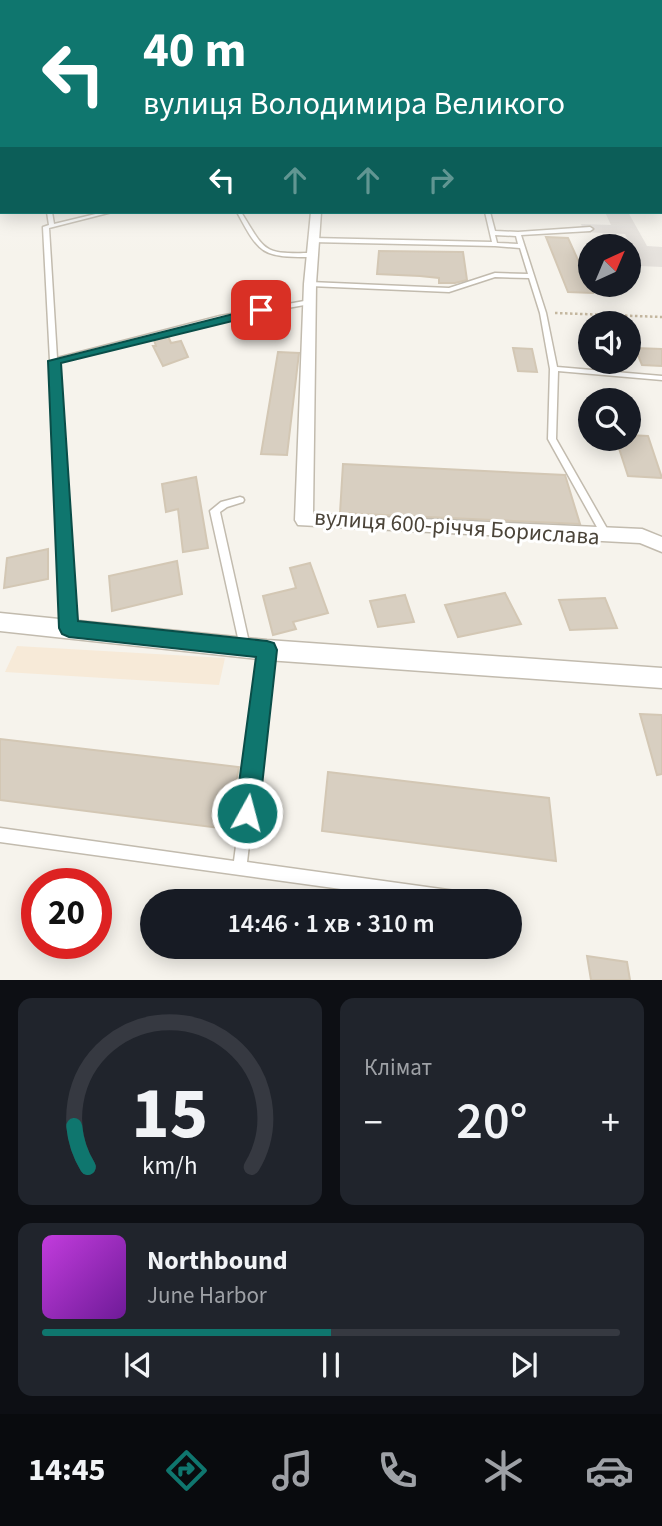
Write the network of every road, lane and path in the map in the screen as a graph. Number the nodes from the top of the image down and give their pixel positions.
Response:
1 (49, 214) edge
2 (98, 214) edge
3 (240, 214) edge
4 (316, 214) edge
5 (488, 214) edge
6 (51, 223) junction
7 (590, 229) dead end
8 (493, 233) junction
9 (518, 234) junction
10 (495, 244) junction
11 (521, 246) junction
12 (311, 247) junction
13 (531, 276) junction
14 (310, 284) junction
15 (310, 302) junction
16 (543, 313) junction
17 (662, 317) edge
18 (54, 361) junction
19 (554, 369) junction
20 (662, 378) edge
21 (240, 500) dead end
22 (607, 537) junction
23 (662, 545) edge
24 (0, 622) edge
25 (69, 628) junction
26 (245, 647) junction
27 (267, 650) junction
28 (662, 678) edge
29 (0, 835) edge
30 (240, 867) junction
31 (393, 889) edge

1 - 6 lane
2 - 6 lane
3 - 12 lane
4 - 12 street, вулиця 600-річчя Борислава
5 - 8 lane
6 - 18 lane
7 - 9 lane
8 - 9 lane
8 - 10 lane
9 - 11 lane
10 - 11 lane
10 - 12 lane
11 - 13 lane
12 - 14 street, вулиця 600-річчя Борислава
13 - 14 lane
13 - 16 lane
14 - 15 street, вулиця 600-річчя Борислава
15 - 18 lane
15 - 22 street, вулиця 600-річчя Борислава
16 - 17 path
16 - 19 lane
18 - 25 lane
19 - 20 lane
19 - 22 lane
21 - 26 lane
22 - 23 street, вулиця 600-річчя Борислава
24 - 25 street
25 - 26 street
26 - 27 street
27 - 28 street
27 - 30 lane
29 - 30 lane
30 - 31 lane

